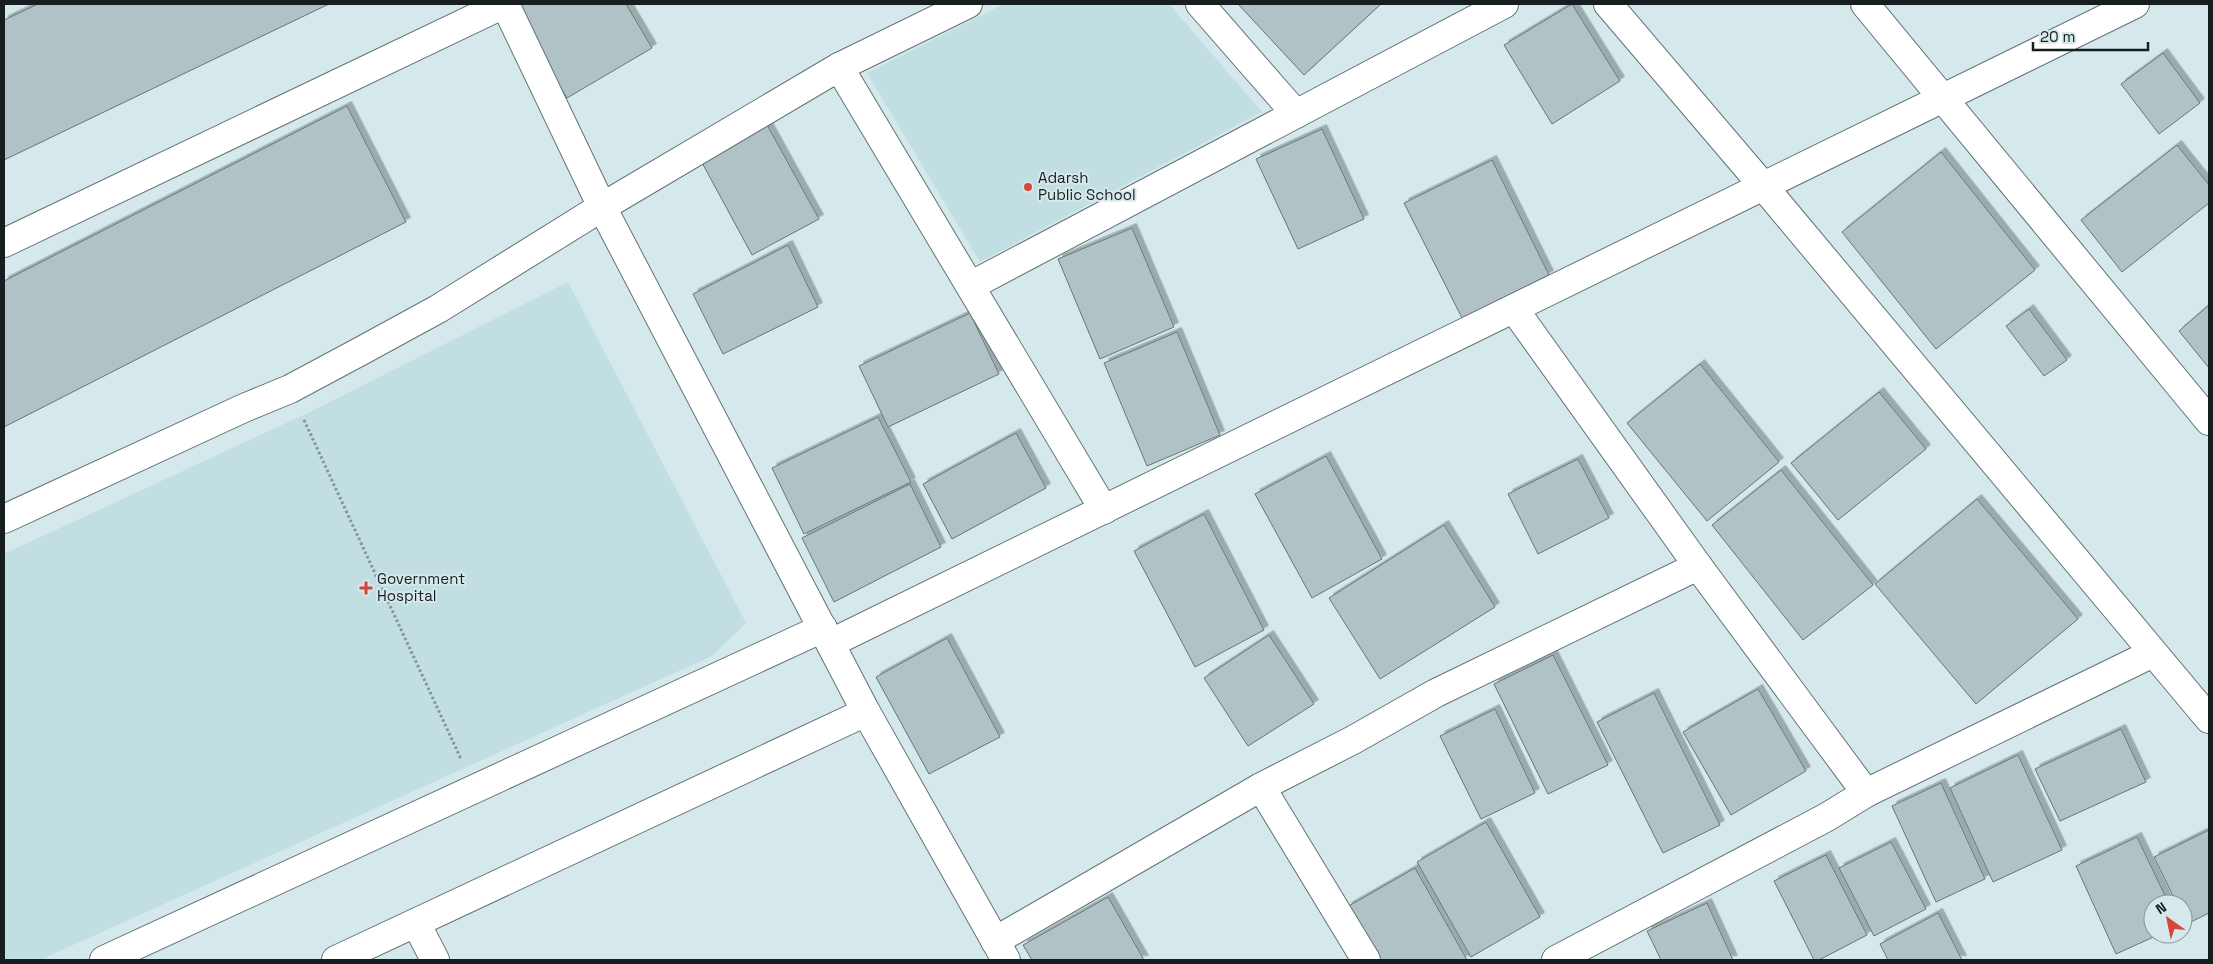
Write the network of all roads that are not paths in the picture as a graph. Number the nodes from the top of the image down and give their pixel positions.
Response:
1 (504, 4) edge
2 (968, 4) edge
3 (1200, 4) edge
4 (1504, 4) edge
5 (1608, 4) edge
6 (1865, 4) edge
7 (2135, 4) edge
8 (839, 67) junction
9 (1944, 98) junction
10 (1296, 114) junction
11 (1764, 186) junction
12 (602, 207) junction
13 (4, 243) edge
14 (972, 285) junction
15 (1514, 309) junction
16 (2209, 421) edge
17 (1104, 510) junction
18 (4, 519) edge
19 (1698, 566) junction
20 (827, 636) junction
21 (2154, 653) junction
22 (866, 712) junction
23 (2209, 719) edge
24 (1261, 787) junction
25 (1866, 792) junction
26 (416, 923) junction
27 (1001, 951) edge
28 (104, 960) edge
29 (336, 960) edge
30 (435, 960) edge
31 (1366, 960) edge
32 (1556, 960) edge

1 - 12 street
1 - 13 street
2 - 8 street
3 - 10 street
4 - 10 street
5 - 11 street
6 - 9 street
7 - 9 street
8 - 12 street
8 - 14 street
9 - 11 street
9 - 16 street
10 - 14 street
11 - 15 street
11 - 21 street
12 - 18 street
12 - 20 street
14 - 17 street
15 - 17 street
15 - 19 street
17 - 20 street
19 - 24 street
19 - 25 street
20 - 22 street
20 - 28 street
21 - 23 street
21 - 25 street
22 - 26 street
22 - 27 street
24 - 27 street
24 - 31 street
25 - 32 street
26 - 29 street
26 - 30 street

